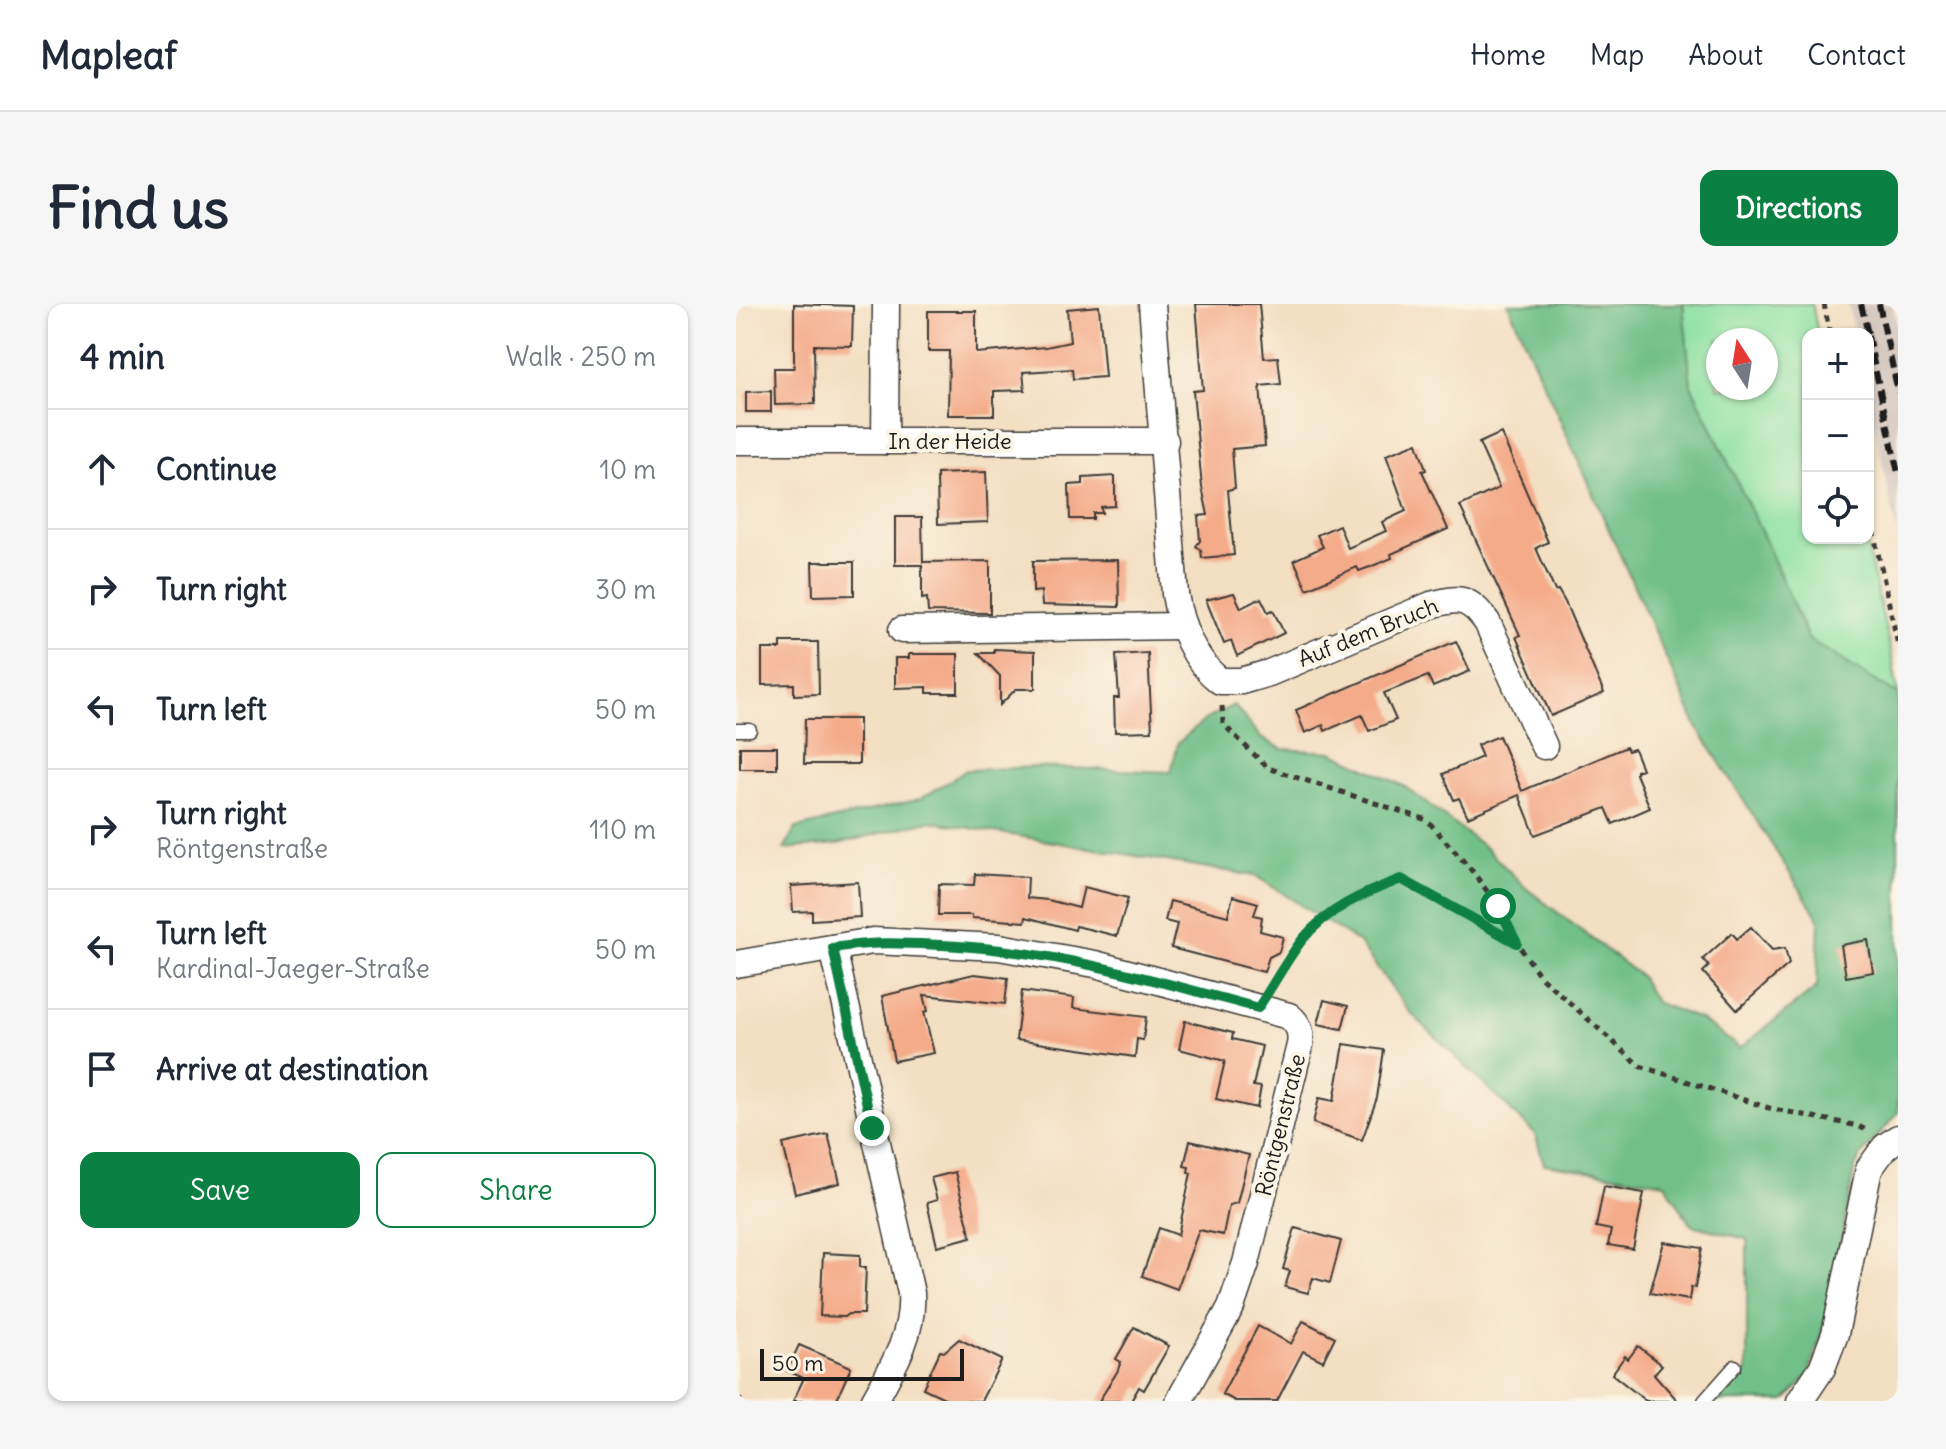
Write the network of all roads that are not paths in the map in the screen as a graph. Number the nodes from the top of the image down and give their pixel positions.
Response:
1 (886, 304) edge
2 (1152, 304) edge
3 (736, 441) edge
4 (885, 441) junction
5 (1165, 441) junction
6 (1183, 626) junction
7 (902, 630) dead end
8 (1544, 746) dead end
9 (833, 948) junction
10 (736, 964) edge
11 (1891, 1143) edge
12 (1735, 1366) dead end
13 (877, 1399) edge
14 (1179, 1401) edge
15 (1704, 1401) edge
16 (1800, 1401) edge

1 - 4 street
2 - 5 street, Auf dem Bruch
3 - 4 street, In der Heide
4 - 5 street, In der Heide
5 - 6 street, Auf dem Bruch
6 - 7 street
6 - 8 street, Auf dem Bruch
9 - 10 street, Röntgenstraße
9 - 13 street
9 - 14 street, Röntgenstraße
11 - 16 street
12 - 15 lane

